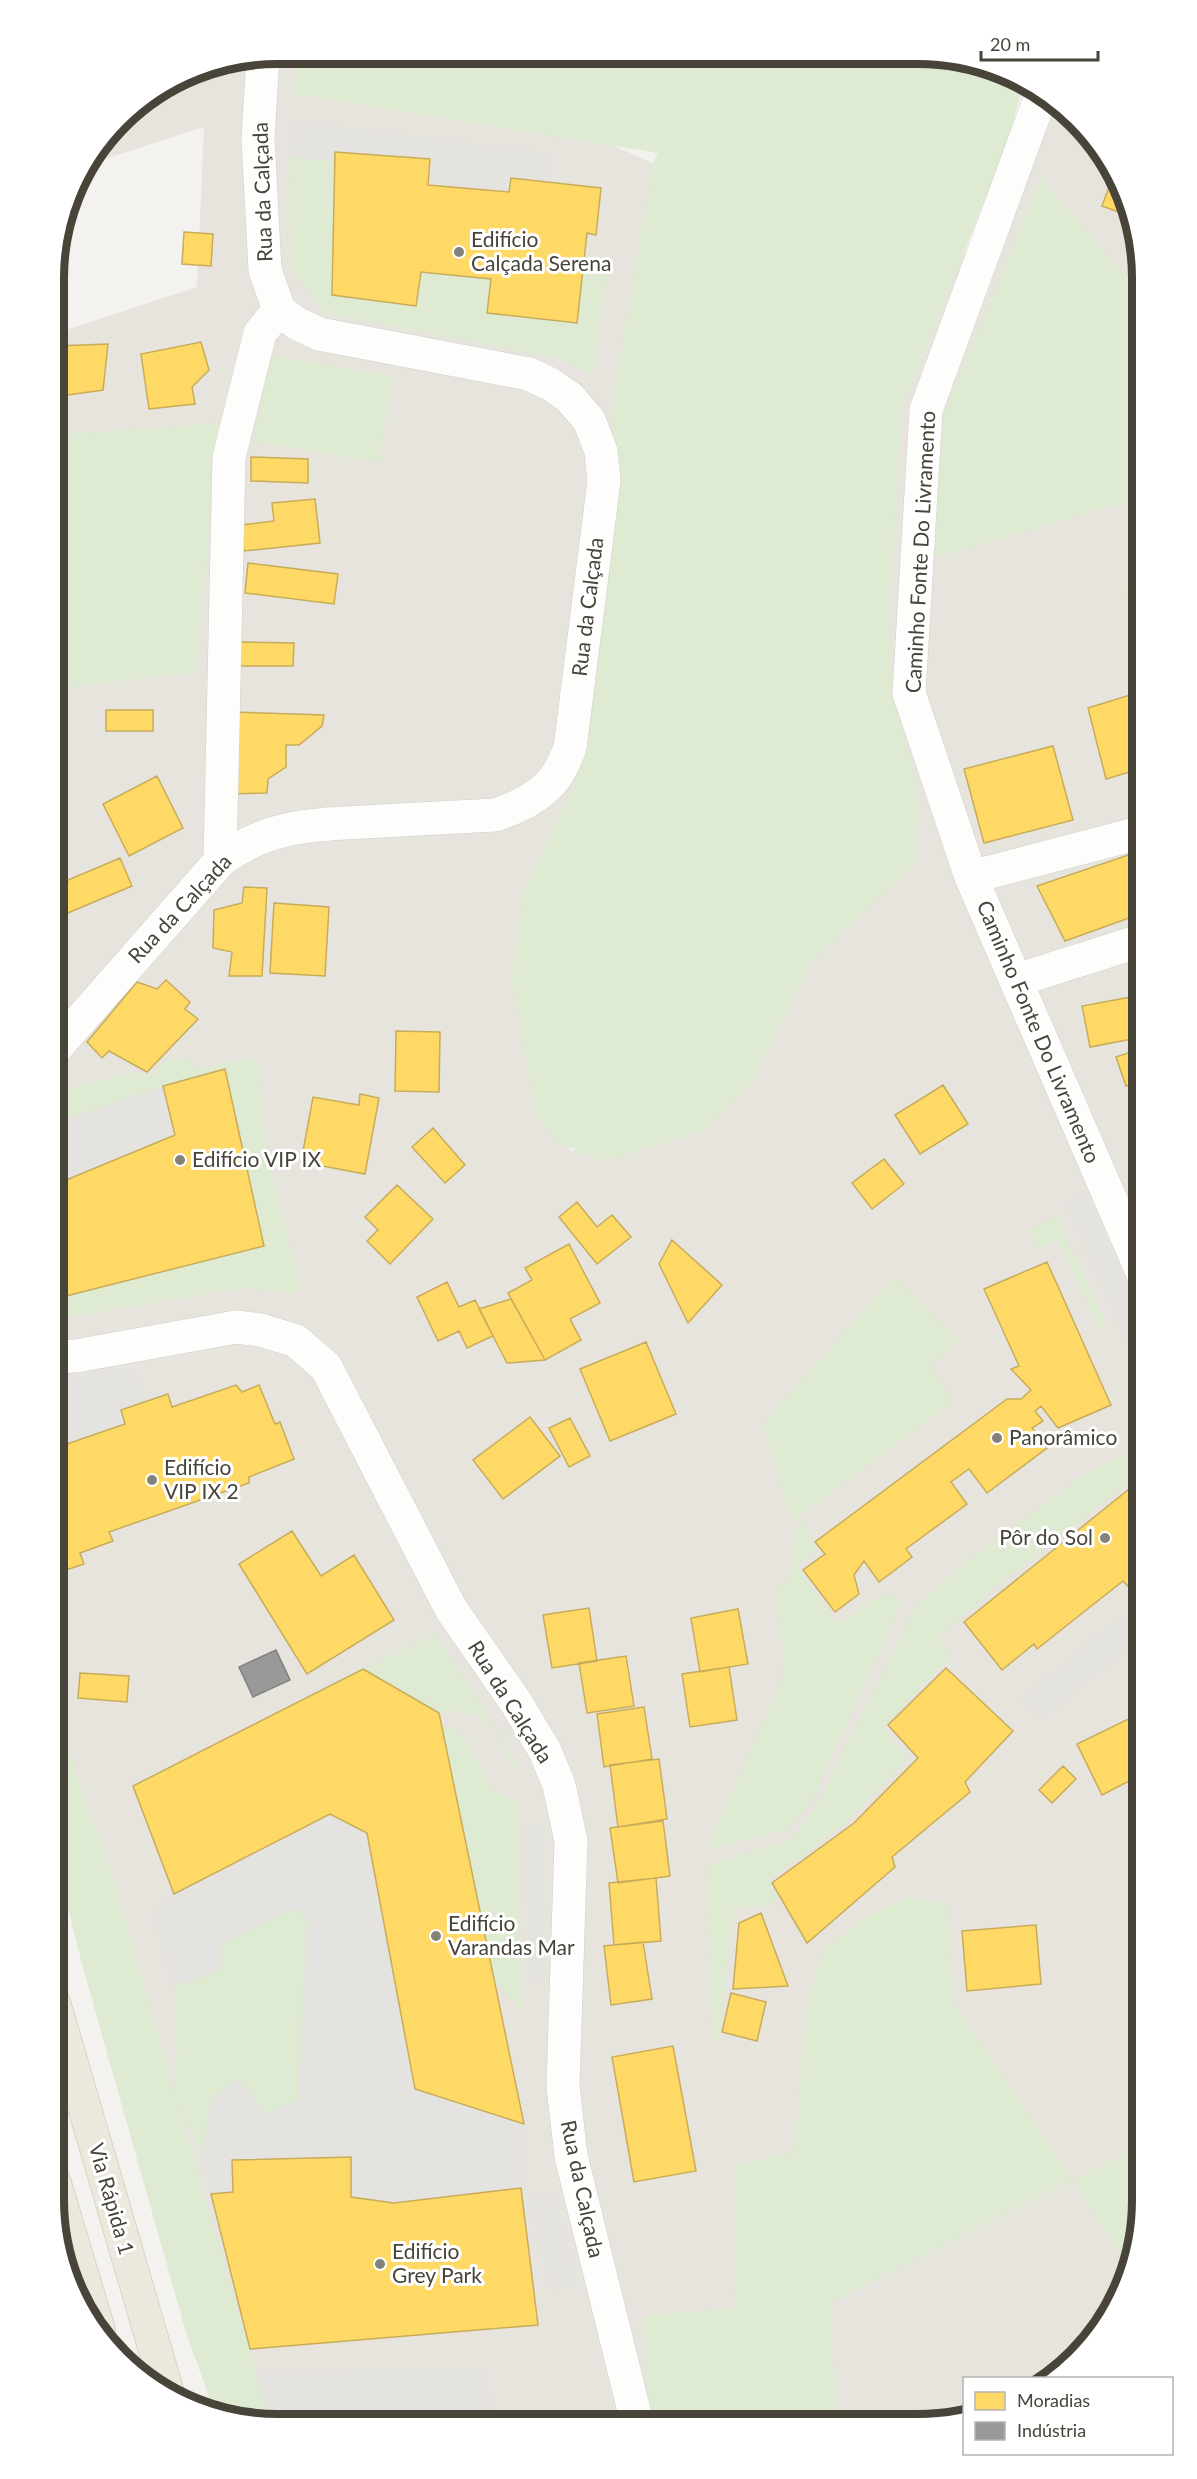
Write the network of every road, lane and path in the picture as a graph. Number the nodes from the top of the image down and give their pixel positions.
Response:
1 (262, 65) edge
2 (1039, 101) edge
3 (279, 310) junction
4 (1132, 835) edge
5 (220, 861) junction
6 (971, 877) junction
7 (1132, 943) edge
8 (1017, 980) junction
9 (64, 1039) edge
10 (1132, 1248) edge
11 (64, 1357) edge
12 (64, 2037) edge
13 (65, 2218) edge
14 (90, 2302) edge
15 (165, 2382) edge
16 (635, 2414) edge

1 - 3 street, Rua da Calçada
2 - 6 street, Caminho Fonte Do Livramento
3 - 5 street
3 - 5 street, Rua da Calçada
4 - 6 street
5 - 9 street, Rua da Calçada
6 - 8 street, Caminho Fonte Do Livramento
7 - 8 street
8 - 10 street, Caminho Fonte Do Livramento
11 - 16 street, Rua da Calçada
12 - 15 highway, Via Rápida 1
13 - 14 highway

